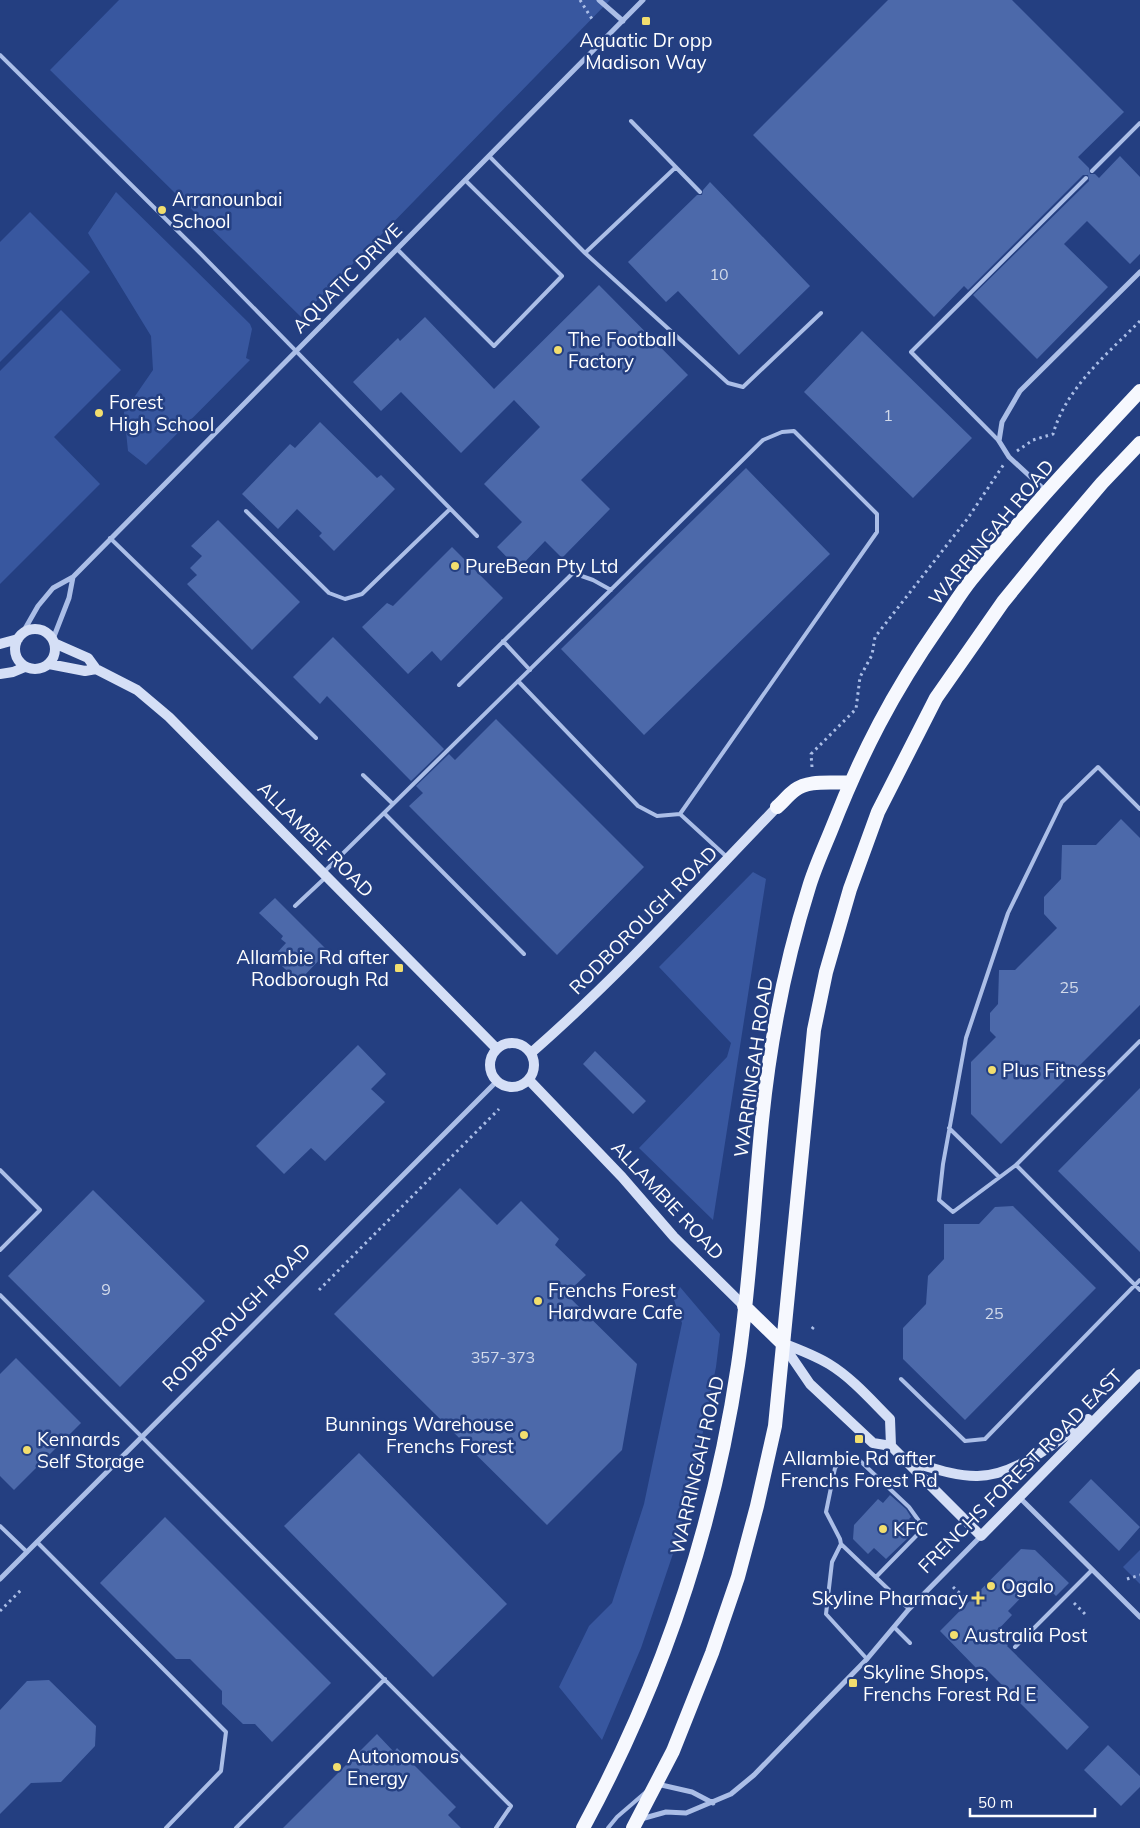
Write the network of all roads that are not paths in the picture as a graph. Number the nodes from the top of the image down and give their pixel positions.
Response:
1 (599, 0) edge
2 (643, 0) edge
3 (623, 21) junction
4 (0, 55) edge
5 (631, 121) dead end
6 (1140, 123) edge
7 (489, 156) junction
8 (676, 167) junction
9 (1092, 171) dead end
10 (1086, 178) dead end
11 (465, 180) junction
12 (700, 192) dead end
13 (397, 248) junction
14 (585, 253) junction
15 (1140, 272) edge
16 (821, 313) dead end
17 (295, 351) junction
18 (1140, 391) edge
19 (999, 441) junction
20 (1140, 443) edge
21 (1047, 492) junction
22 (450, 509) junction
23 (246, 510) dead end
24 (477, 536) dead end
25 (110, 538) junction
26 (73, 577) junction
27 (611, 590) junction
28 (20, 636) junction
29 (54, 641) junction
30 (504, 641) junction
31 (0, 644) edge
32 (49, 664) junction
33 (25, 667) junction
34 (96, 669) junction
35 (530, 670) junction
36 (0, 674) edge
37 (518, 681) junction
38 (459, 685) dead end
39 (316, 738) dead end
40 (363, 774) dead end
41 (850, 782) junction
42 (393, 804) junction
43 (777, 807) joint
44 (1140, 809) edge
45 (384, 813) junction
46 (680, 814) junction
47 (728, 859) junction
48 (325, 875) junction
49 (295, 906) dead end
50 (524, 954) dead end
51 (1140, 1041) edge
52 (498, 1049) junction
53 (531, 1054) junction
54 (529, 1080) junction
55 (497, 1081) junction
56 (949, 1128) junction
57 (1016, 1165) junction
58 (0, 1170) edge
59 (999, 1177) junction
60 (0, 1250) edge
61 (1140, 1280) edge
62 (1135, 1284) junction
63 (1140, 1290) edge
64 (0, 1295) edge
65 (744, 1306) junction
66 (782, 1343) junction
67 (1140, 1374) edge
68 (901, 1379) dead end
69 (1112, 1402) junction
70 (141, 1437) junction
71 (891, 1446) junction
72 (907, 1460) junction
73 (1019, 1497) junction
74 (0, 1526) edge
75 (981, 1536) junction
76 (37, 1542) junction
77 (841, 1544) junction
78 (27, 1552) junction
79 (1092, 1570) junction
80 (876, 1577) junction
81 (0, 1579) edge
82 (909, 1609) junction
83 (1140, 1618) edge
84 (894, 1627) junction
85 (910, 1643) dead end
86 (1015, 1647) dead end
87 (867, 1659) junction
88 (385, 1680) junction
89 (656, 1784) junction
90 (713, 1802) junction
91 (635, 1824) edge
92 (166, 1828) edge
93 (236, 1828) edge
94 (496, 1828) edge
95 (583, 1828) edge
96 (608, 1828) edge

1 - 3 street
2 - 3 street, AQUATIC DRIVE
3 - 7 street, AQUATIC DRIVE
4 - 17 lane
5 - 8 lane
6 - 9 lane
7 - 11 street, AQUATIC DRIVE
7 - 14 lane
8 - 12 lane
8 - 14 lane
10 - 19 lane
11 - 13 street, AQUATIC DRIVE
11 - 13 lane
13 - 17 street, AQUATIC DRIVE
14 - 16 lane
15 - 19 street
17 - 22 lane
17 - 25 street, AQUATIC DRIVE
18 - 21 highway, WARRINGAH ROAD
19 - 21 street
20 - 66 highway
21 - 41 highway, WARRINGAH ROAD
22 - 23 lane
22 - 24 lane
25 - 26 street, AQUATIC DRIVE
25 - 39 lane
26 - 28 street, AQUATIC DRIVE
26 - 29 street
27 - 30 lane
27 - 35 lane
27 - 46 lane
28 - 29 main road
28 - 31 main road
28 - 33 main road
29 - 32 main road
29 - 34 main road, ALLAMBIE ROAD
30 - 35 lane
30 - 38 lane
32 - 33 main road
32 - 34 main road, ALLAMBIE ROAD
33 - 36 main road
34 - 48 main road, ALLAMBIE ROAD
35 - 37 lane
37 - 42 lane
37 - 46 lane
40 - 42 lane
41 - 43 highway
41 - 65 highway, WARRINGAH ROAD
42 - 45 lane
43 - 47 main road, RODBOROUGH ROAD
44 - 56 lane
45 - 48 lane
45 - 50 lane
46 - 47 lane
47 - 53 main road, RODBOROUGH ROAD
48 - 49 lane
48 - 52 main road, ALLAMBIE ROAD
51 - 57 lane
52 - 53 main road
52 - 55 main road
53 - 54 main road
54 - 55 main road
54 - 65 main road, ALLAMBIE ROAD
55 - 70 street, RODBOROUGH ROAD
56 - 59 lane
56 - 59 lane
57 - 59 lane
57 - 62 lane
58 - 60 lane
61 - 62 lane
62 - 63 lane
62 - 68 lane
64 - 70 lane
65 - 66 highway, ALLAMBIE ROAD
65 - 95 highway, WARRINGAH ROAD
66 - 71 main road, ALLAMBIE ROAD
66 - 71 main road, ALLAMBIE ROAD
66 - 89 highway
67 - 69 main road, FRENCHS FOREST ROAD EAST
69 - 72 main road
69 - 73 main road, FRENCHS FOREST ROAD EAST
70 - 76 street, RODBOROUGH ROAD
70 - 88 lane
71 - 72 main road, ALLAMBIE ROAD
72 - 75 main road, ALLAMBIE ROAD
73 - 75 main road, FRENCHS FOREST ROAD EAST
73 - 79 street
74 - 78 lane
75 - 82 street, FRENCHS FOREST ROAD EAST
76 - 78 street, RODBOROUGH ROAD
76 - 92 lane
77 - 80 lane
77 - 80 lane
77 - 87 lane
78 - 81 street, RODBOROUGH ROAD
79 - 83 street
79 - 86 lane
80 - 82 lane
82 - 84 street, FRENCHS FOREST ROAD EAST
84 - 85 lane
84 - 87 street, FRENCHS FOREST ROAD EAST
87 - 90 street, FRENCHS FOREST ROAD EAST
88 - 93 lane
88 - 94 lane
89 - 90 street
89 - 91 highway
89 - 96 lane
90 - 91 street, FRENCHS FOREST ROAD EAST

